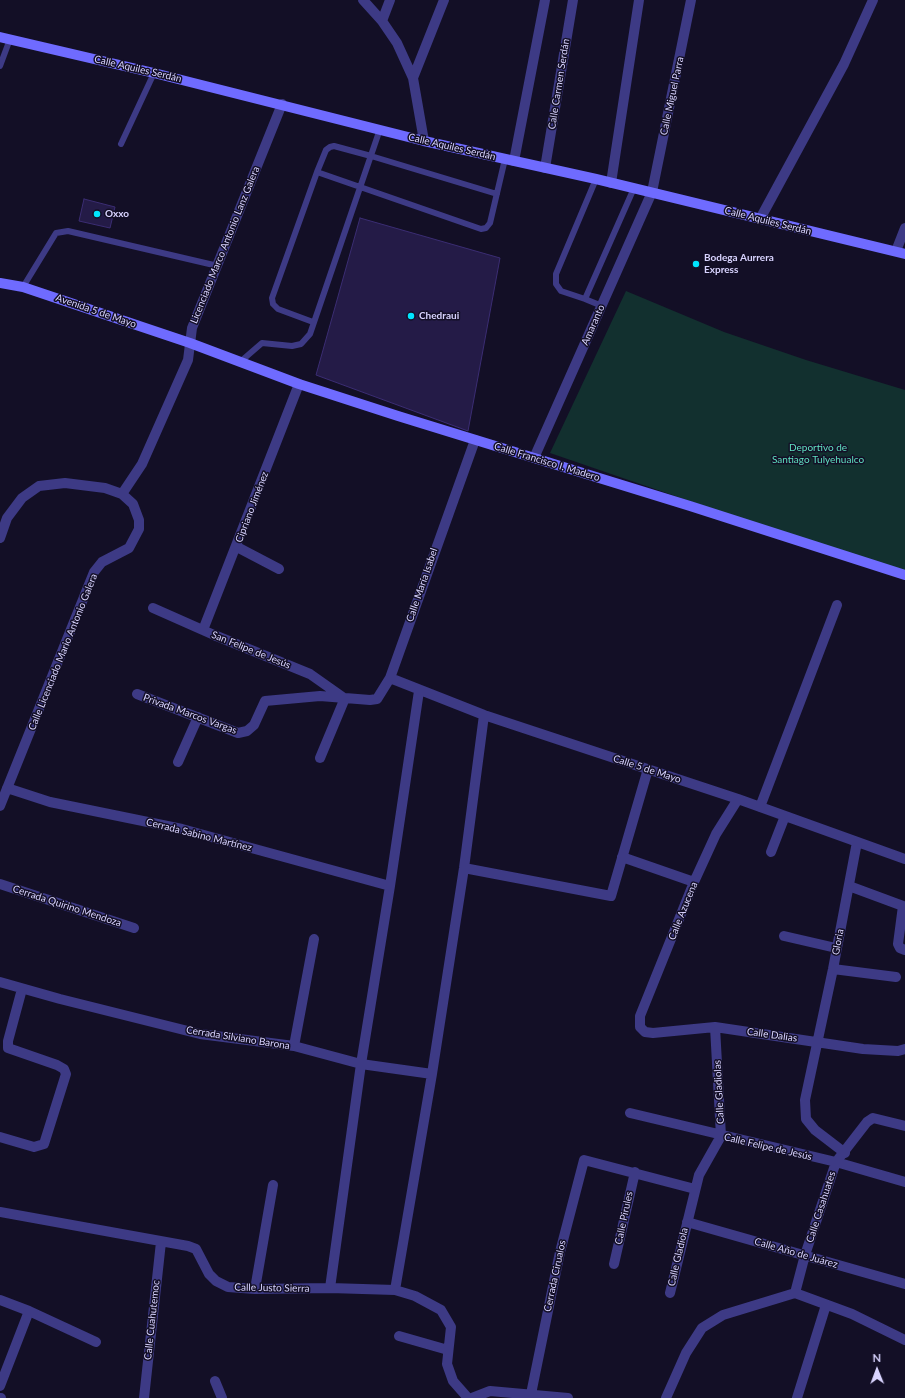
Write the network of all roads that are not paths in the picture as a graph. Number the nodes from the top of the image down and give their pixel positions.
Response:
1 (363, 0) edge
2 (390, 0) edge
3 (444, 0) edge
4 (546, 0) edge
5 (573, 0) edge
6 (639, 0) edge
7 (691, 0) edge
8 (873, 0) edge
9 (382, 21) junction
10 (5, 38) edge
11 (0, 66) edge
12 (154, 73) junction
13 (413, 78) junction
14 (282, 104) junction
15 (380, 129) junction
16 (424, 140) junction
17 (122, 144) dead end
18 (371, 156) junction
19 (510, 160) junction
20 (545, 168) junction
21 (317, 172) junction
22 (596, 179) junction
23 (611, 183) junction
24 (360, 187) junction
25 (634, 188) junction
26 (652, 192) junction
27 (497, 194) junction
28 (760, 219) junction
29 (905, 228) edge
30 (900, 252) edge
31 (218, 266) junction
32 (0, 283) edge
33 (23, 287) junction
34 (585, 299) junction
35 (602, 306) junction
36 (313, 322) junction
37 (190, 343) junction
38 (240, 362) junction
39 (299, 384) junction
40 (475, 440) junction
41 (534, 458) junction
42 (122, 494) junction
43 (0, 538) edge
44 (237, 547) junction
45 (279, 569) dead end
46 (905, 575) edge
47 (837, 605) dead end
48 (153, 608) dead end
49 (203, 630) junction
50 (390, 678) junction
51 (419, 690) junction
52 (137, 694) dead end
53 (345, 698) junction
54 (484, 715) junction
55 (198, 717) junction
56 (320, 758) dead end
57 (178, 762) dead end
58 (648, 769) junction
59 (7, 788) junction
60 (738, 799) junction
61 (0, 806) edge
62 (760, 807) junction
63 (785, 816) junction
64 (857, 842) junction
65 (771, 852) dead end
66 (622, 857) junction
67 (905, 859) edge
68 (464, 868) junction
69 (694, 882) junction
70 (0, 884) edge
71 (390, 886) junction
72 (849, 886) junction
73 (134, 928) dead end
74 (784, 936) dead end
75 (314, 939) dead end
76 (836, 948) junction
77 (905, 950) edge
78 (833, 968) junction
79 (896, 977) dead end
80 (0, 982) edge
81 (22, 989) junction
82 (640, 1027) joint
83 (715, 1027) junction
84 (818, 1041) junction
85 (294, 1046) junction
86 (905, 1049) edge
87 (361, 1064) junction
88 (432, 1074) junction
89 (630, 1113) dead end
90 (905, 1126) edge
91 (721, 1136) junction
92 (0, 1137) edge
93 (845, 1152) junction
94 (836, 1162) junction
95 (634, 1172) junction
96 (905, 1182) edge
97 (273, 1185) dead end
98 (695, 1189) junction
99 (0, 1212) edge
100 (687, 1222) junction
101 (161, 1242) junction
102 (805, 1255) junction
103 (614, 1264) dead end
104 (905, 1284) edge
105 (330, 1288) junction
106 (256, 1289) junction
107 (395, 1290) junction
108 (670, 1293) dead end
109 (795, 1293) junction
110 (0, 1300) edge
111 (826, 1305) junction
112 (30, 1311) junction
113 (399, 1336) dead end
114 (905, 1340) edge
115 (96, 1342) dead end
116 (448, 1350) junction
117 (214, 1382) dead end
118 (0, 1386) edge
119 (531, 1394) junction
120 (144, 1398) edge
121 (222, 1398) edge
122 (468, 1398) edge
123 (472, 1398) edge
124 (563, 1398) edge
125 (568, 1398) edge
126 (666, 1398) edge
127 (797, 1398) edge

1 - 9 street
2 - 9 street
3 - 13 street
4 - 19 street
5 - 20 street, Calle Carmen Serdán
6 - 23 street
7 - 26 street, Calle Miguel Parra
8 - 28 street
9 - 13 street
10 - 11 lane
10 - 12 main road, Calle Aquiles Serdán
12 - 14 main road, Calle Aquiles Serdán
12 - 17 lane
13 - 16 street
14 - 15 main road, Calle Aquiles Serdán
14 - 31 street, Licenciado Marco Antonio Lanz Galera
15 - 16 main road, Calle Aquiles Serdán
15 - 18 lane
16 - 19 main road, Calle Aquiles Serdán
18 - 21 lane
18 - 24 lane
18 - 27 lane
19 - 20 main road, Calle Aquiles Serdán
19 - 27 lane
20 - 22 main road, Calle Aquiles Serdán
21 - 24 lane
21 - 36 lane
22 - 23 main road, Calle Aquiles Serdán
22 - 34 lane
23 - 25 main road, Calle Aquiles Serdán
24 - 27 lane
24 - 36 lane
25 - 26 main road, Calle Aquiles Serdán
25 - 34 lane
26 - 28 main road, Calle Aquiles Serdán
26 - 35 street, Amaranto
28 - 30 main road, Calle Aquiles Serdán
29 - 30 street
31 - 33 lane
31 - 37 street, Licenciado Marco Antonio Lanz Galera
32 - 33 main road, Avenida 5 de Mayo
33 - 37 main road, Avenida 5 de Mayo
34 - 35 lane
35 - 41 street, Amaranto
36 - 38 lane
37 - 38 main road, Calle Francisco I. Madero
37 - 42 street, Licenciado Marco Antonio Lanz Galera
38 - 39 main road, Calle Francisco I. Madero
39 - 40 main road, Calle Francisco I. Madero
39 - 44 street, Cipriano Jiménez
40 - 41 main road, Calle Francisco I. Madero
40 - 50 street, Calle María Isabel
41 - 46 main road, Calle Francisco I. Madero
42 - 43 street
42 - 59 street, Calle Licenciado Mario Antonio Galera
44 - 45 street
44 - 49 street, Cipriano Jiménez
47 - 62 street
48 - 49 street, San Felipe de Jesús
49 - 53 street, San Felipe de Jesús
50 - 51 street, Calle 5 de Mayo
50 - 53 street, Calle María Isabel
51 - 54 street, Calle 5 de Mayo
51 - 71 street
52 - 55 street, Privada Marcos Vargas
53 - 55 street, Privada Marcos Vargas
53 - 56 street
54 - 58 street, Calle 5 de Mayo
54 - 68 street
55 - 57 street
58 - 60 street, Calle 5 de Mayo
58 - 66 street
59 - 61 street, Calle Licenciado Mario Antonio Galera
59 - 71 street, Cerrada Sabino Martínez
60 - 62 street, Calle 5 de Mayo
60 - 69 street, Calle Azucena
62 - 63 street, Calle 5 de Mayo
63 - 64 street, Calle 5 de Mayo
63 - 65 street
64 - 67 street, Calle 5 de Mayo
64 - 72 street, Gloria
66 - 68 street
66 - 69 street
68 - 88 street
69 - 82 street, Calle Azucena
70 - 73 street, Cerrada Quirino Mendoza
71 - 87 street
72 - 76 street, Gloria
72 - 77 street
74 - 76 street
75 - 85 street
76 - 78 street, Gloria
78 - 79 street
78 - 84 street, Gloria
80 - 81 street, Cerrada Silviano Barona
81 - 85 street, Cerrada Silviano Barona
81 - 92 street
82 - 83 street, Calle Dalias
83 - 84 street, Calle Dalias
83 - 91 street, Calle Gladiolas
84 - 86 street, Calle Dalias
84 - 93 street, Gloria
85 - 87 street, Cerrada Silviano Barona
87 - 88 street, Cerrada Silviano Barona
87 - 105 street
88 - 107 street
89 - 91 street, Calle Felipe de Jesús
90 - 93 street, Calle Casahuates
91 - 94 street, Calle Felipe de Jesús
91 - 98 street, Calle Gladiolas
93 - 94 street, Calle Casahuates
94 - 96 street, Calle Felipe de Jesús
94 - 102 street, Calle Casahuates
95 - 98 street
95 - 103 street, Calle Pirules
95 - 119 street, Cerrada Cirualos
97 - 106 street
98 - 100 street, Calle Gladiolas
99 - 101 street, Calle Justo Sierra
100 - 102 street, Calle Año de Juárez
100 - 108 street, Calle Gladiola
101 - 106 street, Calle Justo Sierra
101 - 120 street, Calle Cuahutemoc
102 - 104 street, Calle Año de Juárez
102 - 109 street, Calle Casahuates
105 - 106 street, Calle Justo Sierra
105 - 107 street, Calle Justo Sierra
107 - 116 street, Calle Justo Sierra
109 - 111 street
109 - 126 street
110 - 112 street
111 - 114 street
111 - 127 street
112 - 115 street
112 - 118 street
113 - 116 street
116 - 122 street, Calle Justo Sierra
117 - 121 street
119 - 123 street
119 - 124 street
124 - 125 street

